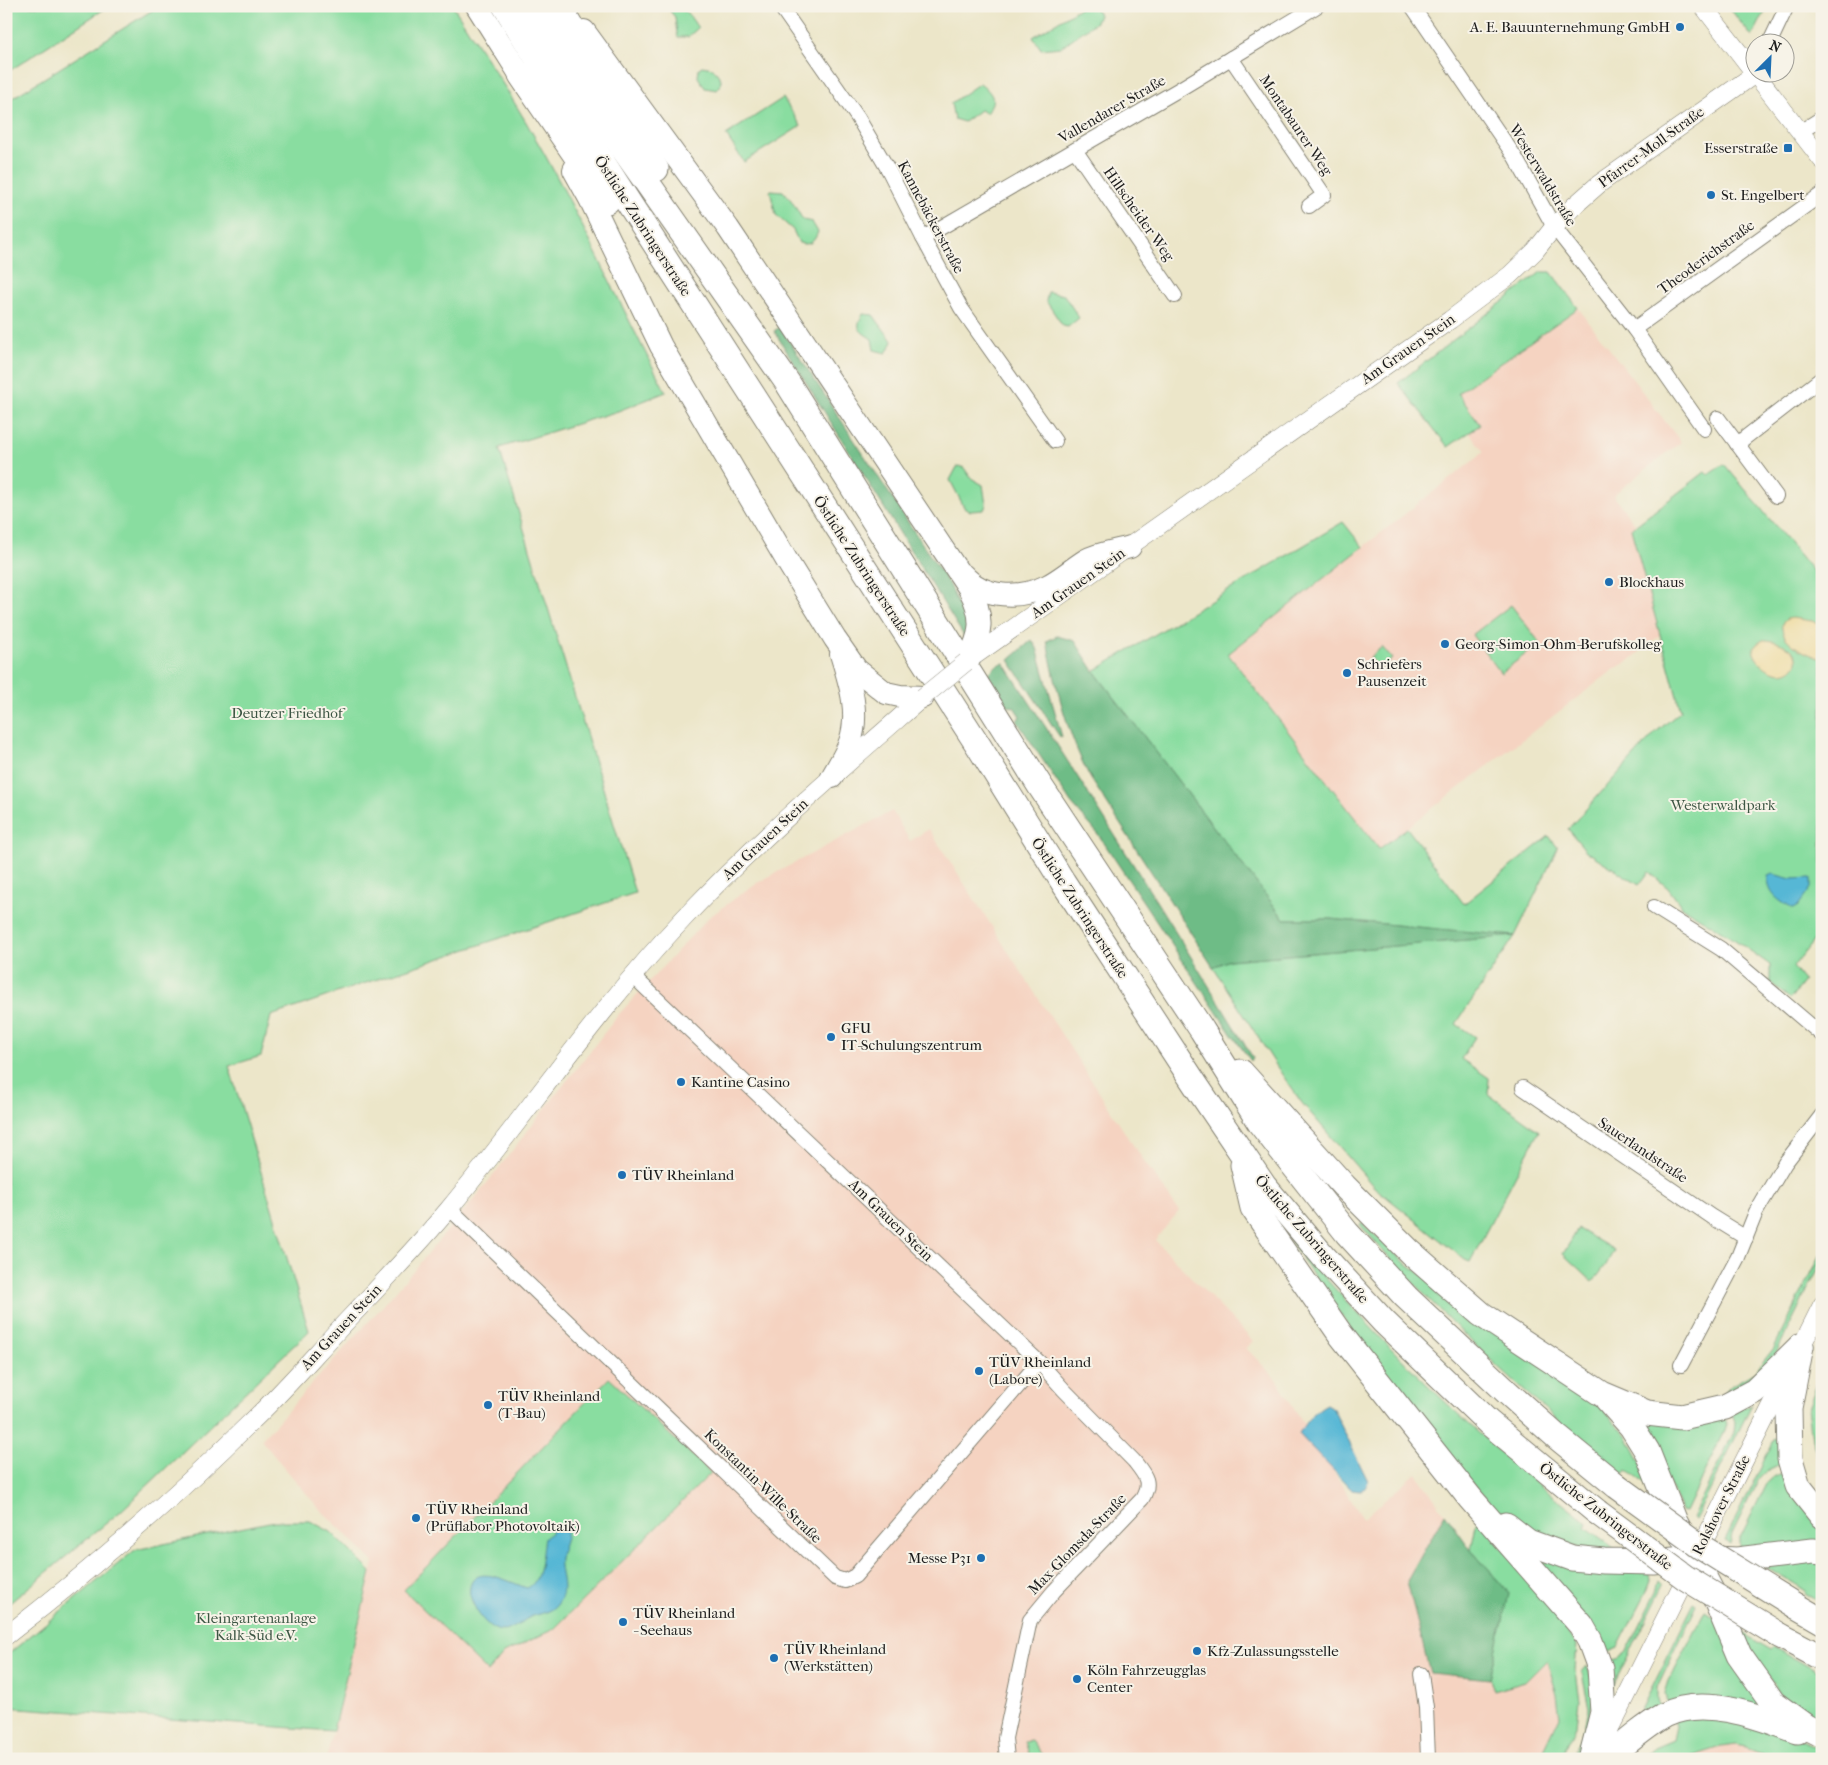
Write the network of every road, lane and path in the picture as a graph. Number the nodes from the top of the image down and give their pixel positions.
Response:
1 (477, 6) edge
2 (505, 6) edge
3 (532, 6) edge
4 (558, 6) edge
5 (566, 6) edge
6 (780, 6) edge
7 (1316, 6) edge
8 (1412, 6) edge
9 (1703, 6) edge
10 (1787, 6) edge
11 (1775, 32) edge
12 (1230, 58) junction
13 (1746, 61) edge
14 (521, 74) junction
15 (1746, 79) edge
16 (1762, 82) edge
17 (1822, 118) edge
18 (1800, 132) junction
19 (1075, 150) junction
20 (1822, 160) edge
21 (1822, 194) edge
22 (1309, 206) dead end
23 (1554, 227) junction
24 (923, 238) junction
25 (1175, 296) dead end
26 (1634, 329) junction
27 (1822, 378) edge
28 (787, 382) junction
29 (1718, 418) dead end
30 (1704, 429) dead end
31 (1055, 441) dead end
32 (1737, 444) junction
33 (804, 477) junction
34 (1776, 496) dead end
35 (1130, 547) junction
36 (952, 563) junction
37 (836, 639) junction
38 (966, 662) junction
39 (923, 697) junction
40 (832, 777) junction
41 (1654, 906) dead end
42 (632, 976) junction
43 (1202, 1030) junction
44 (1822, 1035) edge
45 (1523, 1088) dead end
46 (1822, 1115) edge
47 (1240, 1150) junction
48 (449, 1208) junction
49 (1746, 1238) junction
50 (1822, 1305) edge
51 (1801, 1346) junction
52 (1039, 1362) junction
53 (1681, 1365) dead end
54 (1602, 1394) junction
55 (1470, 1498) junction
56 (1822, 1516) edge
57 (1822, 1552) edge
58 (1694, 1558) junction
59 (1822, 1621) edge
60 (6, 1636) edge
61 (1822, 1658) edge
62 (1421, 1674) dead end
63 (1822, 1735) edge
64 (1822, 1739) edge
65 (1008, 1759) edge
66 (1428, 1759) edge
67 (1591, 1759) edge
68 (1595, 1759) edge
69 (1607, 1759) edge

1 - 14 highway
2 - 33 highway, Östliche Zubringerstraße
3 - 28 highway, Östliche Zubringerstraße
4 - 28 highway
5 - 36 highway
6 - 24 street, Kannebäckerstraße
7 - 12 street, Vallendarer Straße
8 - 23 street, Westerwaldstraße
9 - 13 street
10 - 11 street
12 - 19 street, Vallendarer Straße
12 - 22 street, Montabaurer Weg
14 - 33 highway
14 - 37 highway
15 - 23 street, Pfarrer-Moll-Straße
16 - 18 street
17 - 18 street
18 - 20 street
19 - 24 street, Vallendarer Straße
19 - 25 street, Hillscheider Weg
21 - 26 street, Theoderichstraße
23 - 26 street, Westerwaldstraße
23 - 35 street, Am Grauen Stein
24 - 31 street, Kannebäckerstraße
26 - 30 street, Westerwaldstraße
27 - 32 street
28 - 43 highway, Östliche Zubringerstraße
29 - 32 street
32 - 34 street
33 - 47 highway, Östliche Zubringerstraße
35 - 36 highway
35 - 38 street, Am Grauen Stein
36 - 38 highway
37 - 39 highway
37 - 40 highway
38 - 39 street, Am Grauen Stein, bridge
39 - 40 street, Am Grauen Stein
40 - 42 street, Am Grauen Stein
41 - 44 street
42 - 48 street, Am Grauen Stein
42 - 52 street, Am Grauen Stein
43 - 54 highway
43 - 59 highway, Östliche Zubringerstraße, bridge
45 - 49 street, Sauerlandstraße
46 - 49 street
47 - 55 highway
47 - 61 highway, Östliche Zubringerstraße, bridge
48 - 52 street, Konstantin-Wille-Straße
48 - 60 street, Am Grauen Stein
49 - 53 street
50 - 51 street, Rolshover Straße
51 - 54 highway
51 - 56 highway
51 - 58 street, Rolshover Straße
52 - 65 street, Max-Glomsda-Straße
54 - 58 highway
55 - 58 highway
55 - 67 highway
57 - 58 highway
58 - 63 highway
58 - 68 street, Rolshover Straße
62 - 66 street
64 - 69 highway

